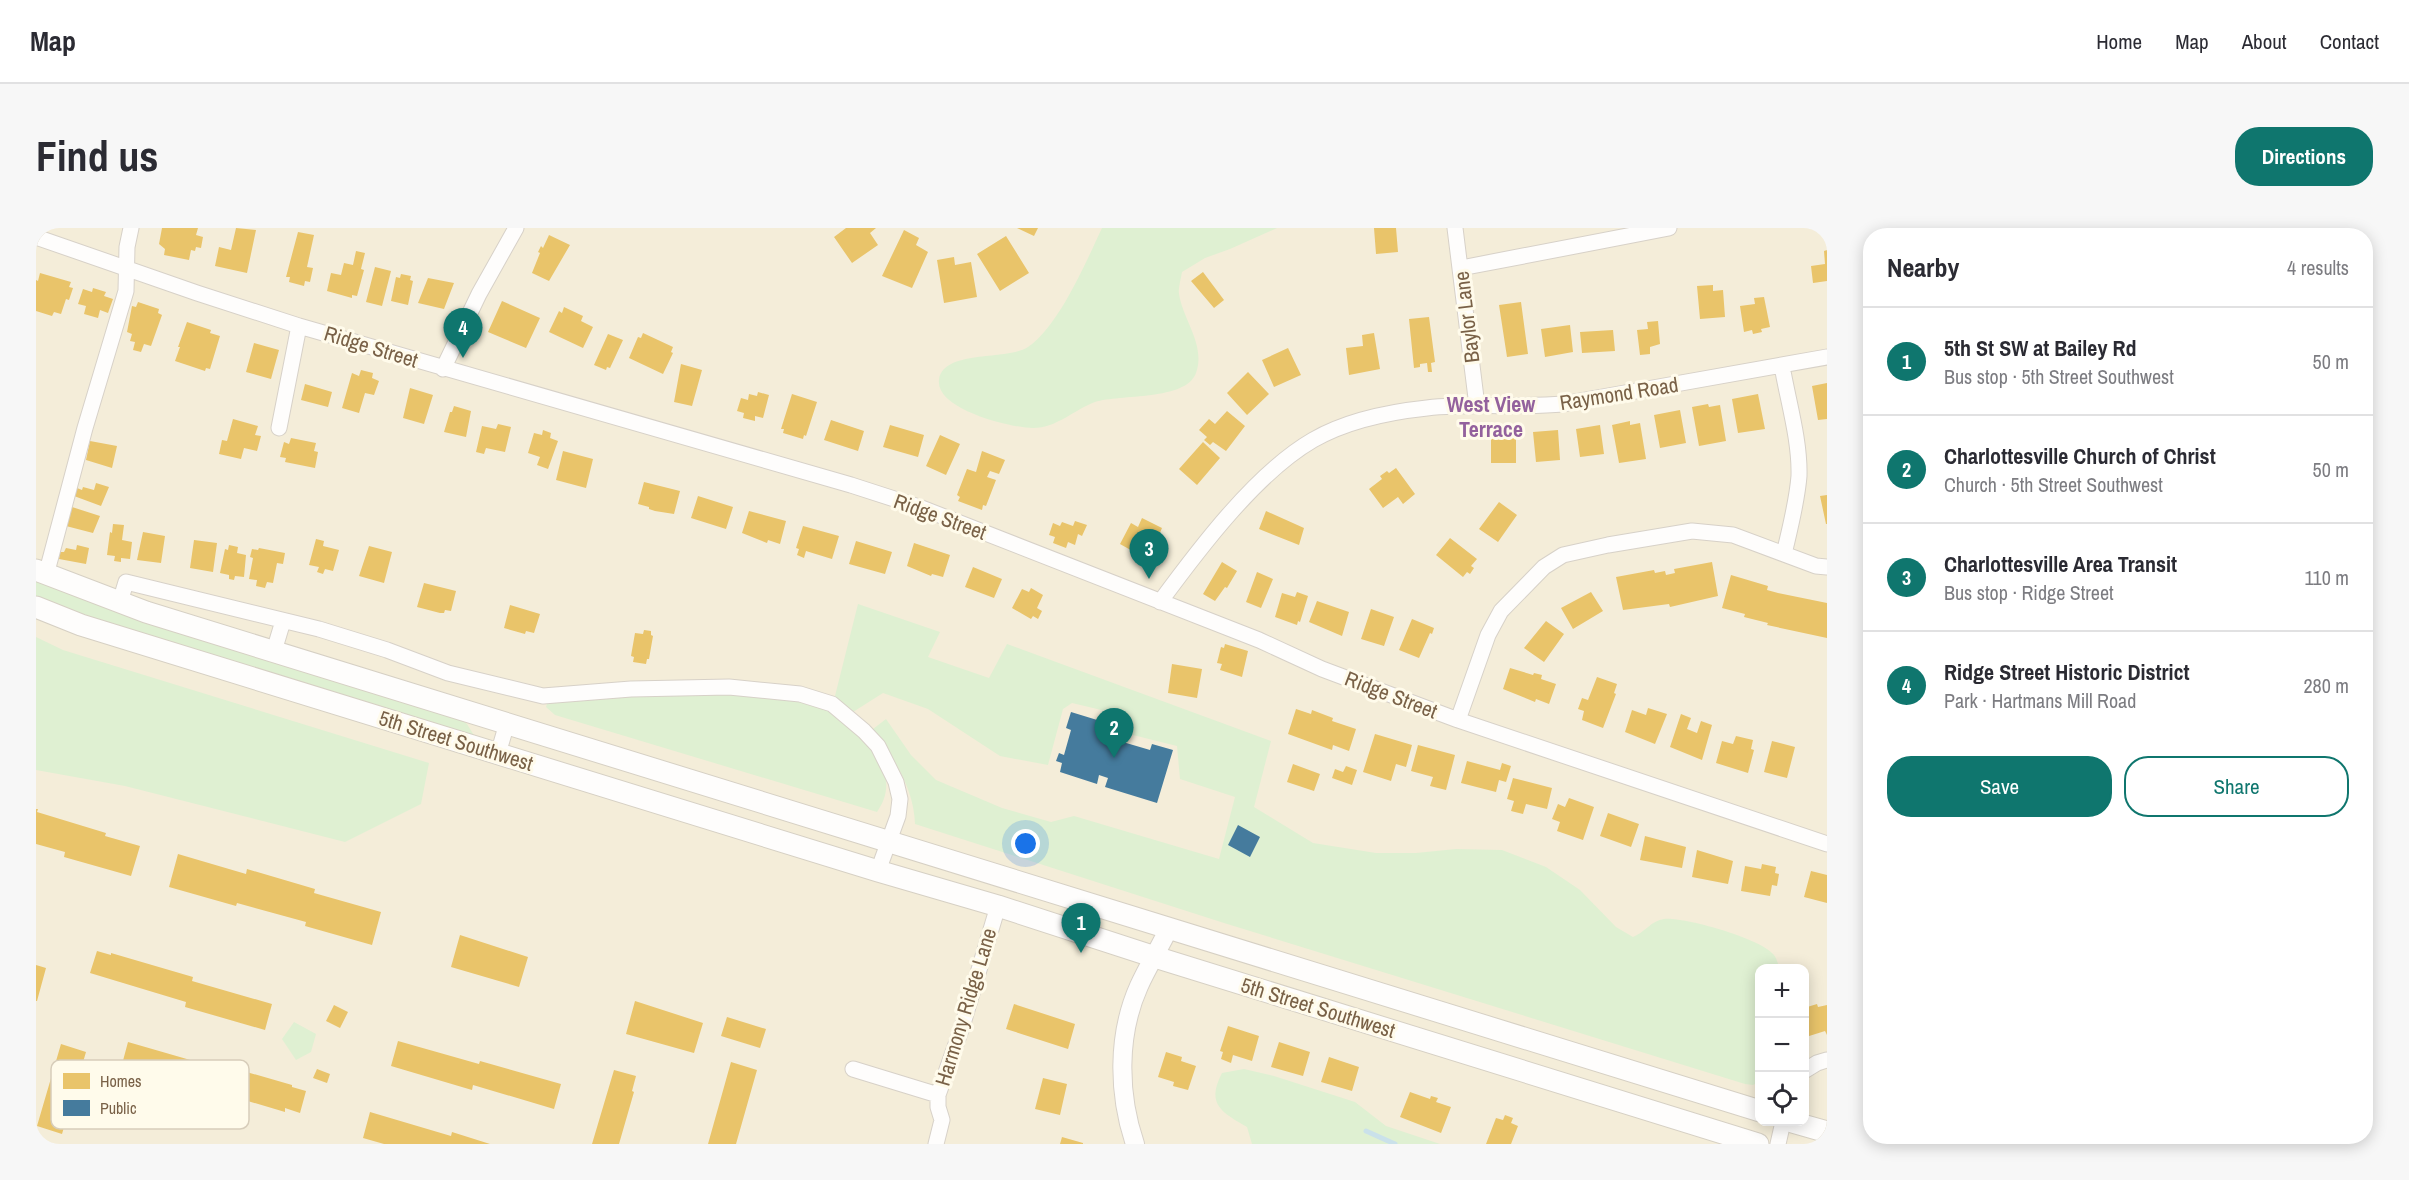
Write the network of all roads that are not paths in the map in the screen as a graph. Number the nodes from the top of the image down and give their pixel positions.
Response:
1 (131, 228) edge
2 (516, 228) edge
3 (1455, 228) edge
4 (1669, 228) edge
5 (36, 237) edge
6 (126, 268) junction
7 (1461, 268) junction
8 (299, 326) junction
9 (1827, 357) edge
10 (1782, 366) junction
11 (443, 369) junction
12 (1477, 406) junction
13 (279, 428) dead end
14 (1784, 554) junction
15 (1827, 567) edge
16 (41, 573) edge
17 (120, 602) junction
18 (1160, 602) junction
19 (36, 607) edge
20 (283, 621) junction
21 (274, 651) junction
22 (1458, 720) junction
23 (507, 723) junction
24 (498, 754) junction
25 (890, 842) junction
26 (1827, 844) edge
27 (878, 871) junction
28 (998, 906) junction
29 (1169, 928) junction
30 (1155, 957) junction
31 (1827, 1060) edge
32 (1809, 1068) edge
33 (853, 1069) dead end
34 (938, 1095) junction
35 (1755, 1110) edge
36 (1782, 1126) edge
37 (1806, 1126) edge
38 (1827, 1132) edge
39 (936, 1144) edge
40 (1136, 1144) edge
41 (1758, 1144) edge
42 (1778, 1144) edge

1 - 6 street
2 - 11 street
3 - 7 street, Baylor Lane
4 - 7 street
5 - 6 street, Ridge Street
6 - 8 street, Ridge Street
6 - 16 street
7 - 12 street, Baylor Lane
8 - 11 street, Ridge Street
8 - 13 street
9 - 10 street, Raymond Road
10 - 12 street, Raymond Road
10 - 14 street
11 - 18 street, Ridge Street
12 - 18 street, Raymond Road
14 - 15 street
14 - 22 street
16 - 17 main road, 5th Street Southwest
17 - 20 street
17 - 21 main road, 5th Street Southwest
18 - 22 street, Ridge Street
19 - 24 main road, 5th Street Southwest
20 - 21 street
20 - 25 street
21 - 23 main road, 5th Street Southwest
22 - 26 street, Ridge Street
23 - 24 street
23 - 25 main road, 5th Street Southwest
24 - 27 main road, 5th Street Southwest
25 - 27 street
25 - 29 main road, 5th Street Southwest
27 - 28 main road, 5th Street Southwest
28 - 30 main road, 5th Street Southwest
28 - 34 street, Harmony Ridge Lane
29 - 30 street
29 - 35 main road, 5th Street Southwest
30 - 40 street
30 - 41 main road, 5th Street Southwest
31 - 32 street
33 - 34 street
34 - 39 street, Harmony Ridge Lane
36 - 42 street
37 - 38 main road

